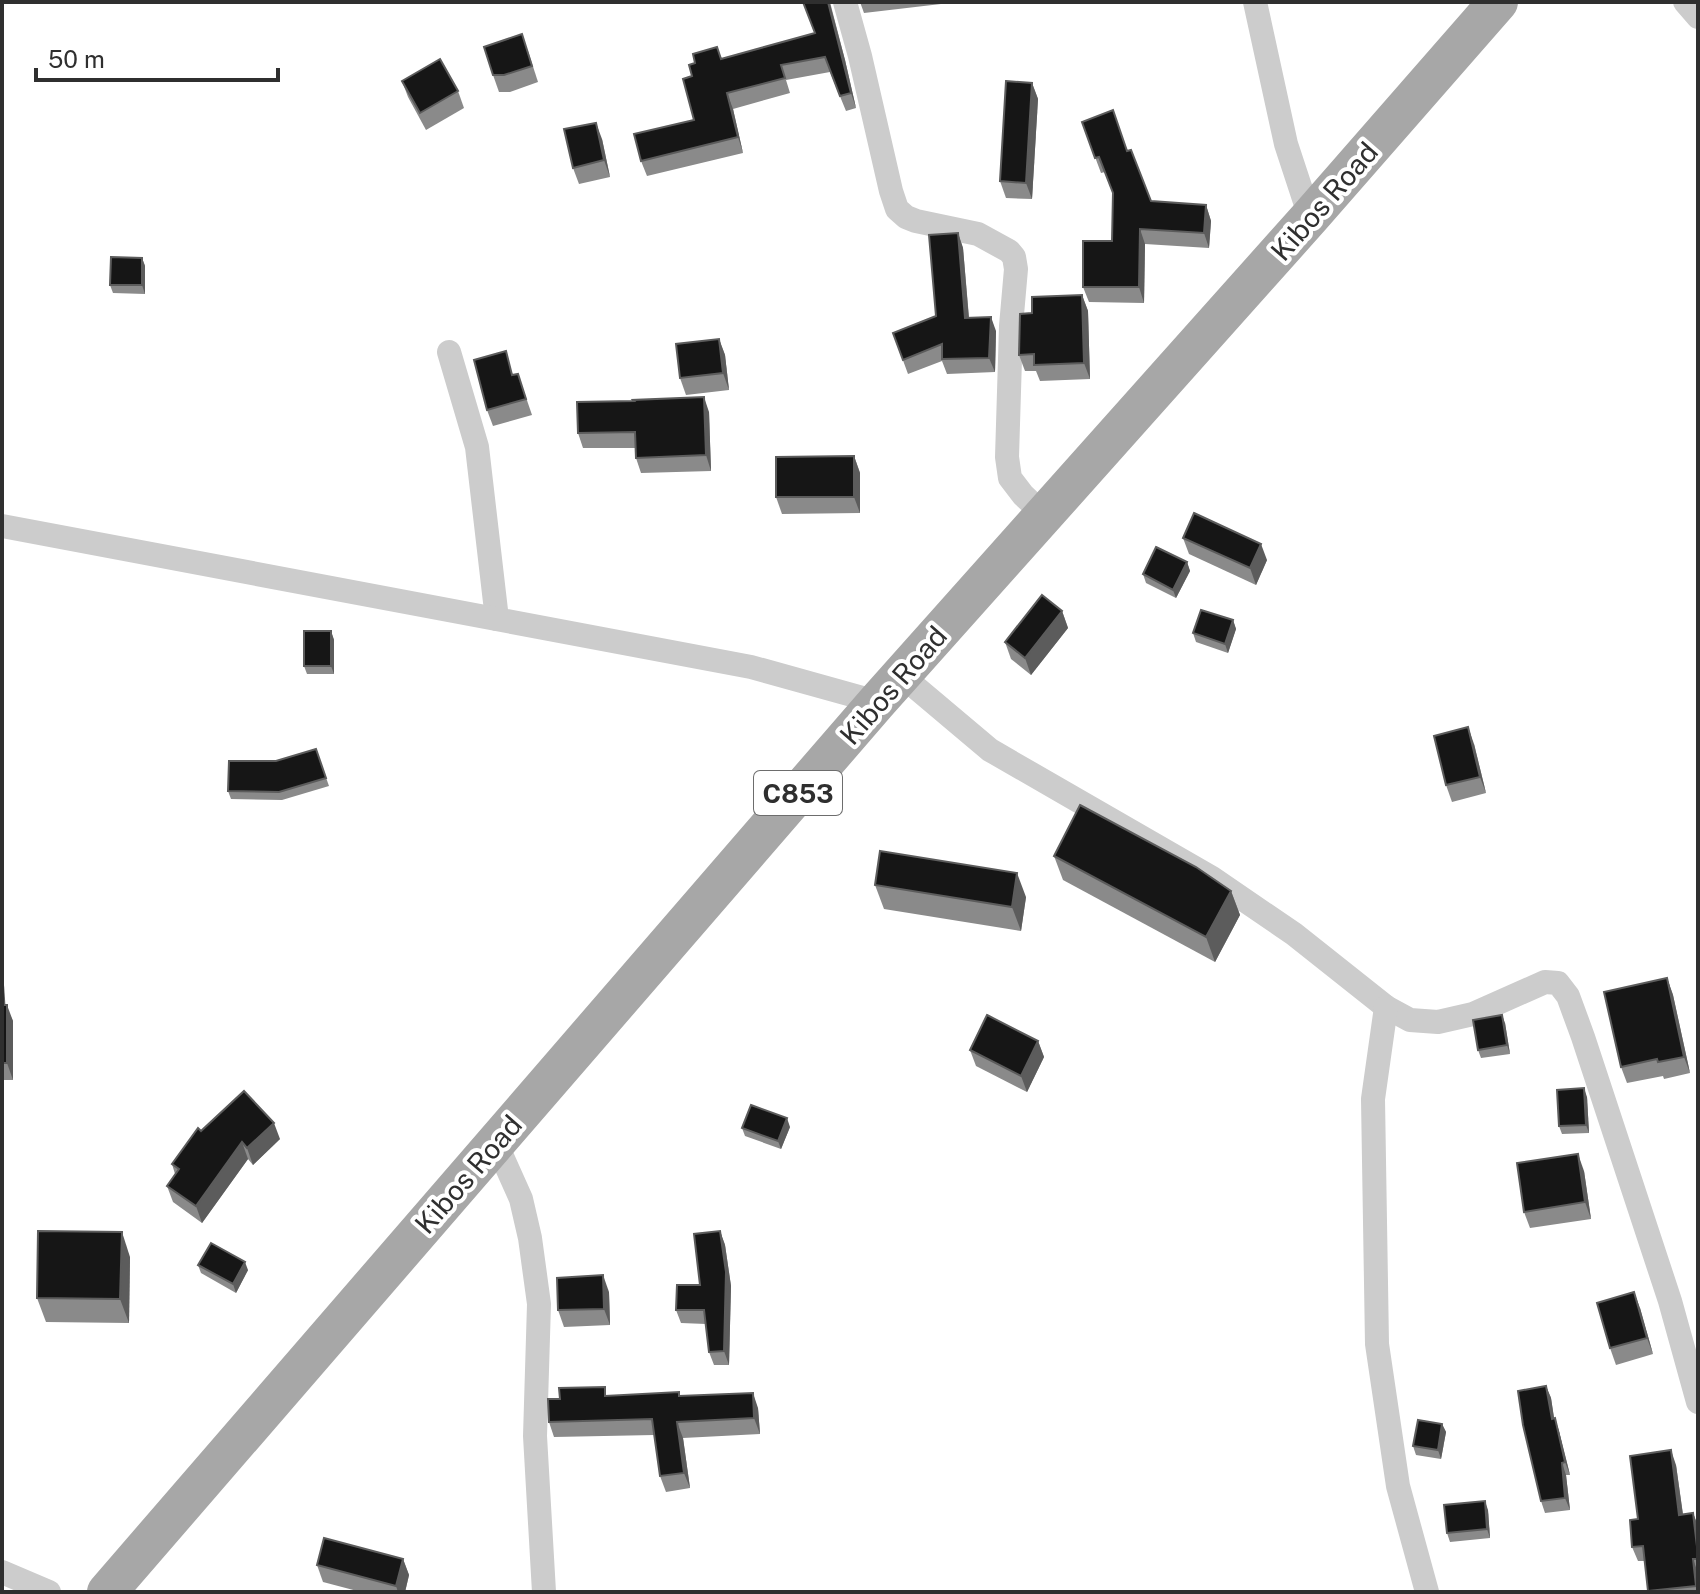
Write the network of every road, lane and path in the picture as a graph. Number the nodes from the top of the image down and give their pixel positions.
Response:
1 (845, 2) edge
2 (1255, 2) edge
3 (1498, 2) edge
4 (1685, 2) edge
5 (1698, 17) edge
6 (1310, 217) junction
7 (449, 352) dead end
8 (1044, 515) junction
9 (2, 526) edge
10 (497, 619) junction
11 (889, 689) junction
12 (1386, 1007) junction
13 (496, 1143) junction
14 (1698, 1402) edge
15 (2, 1572) edge
16 (49, 1592) edge
17 (107, 1592) edge
18 (544, 1592) edge
19 (1427, 1592) edge

1 - 8 street
2 - 6 street
3 - 6 main road, Kibos Road / C853
4 - 5 street
6 - 8 main road, Kibos Road / C853
7 - 10 street
8 - 11 main road, Kibos Road / C853
9 - 10 street
10 - 11 street
11 - 12 street
11 - 13 main road, Kibos Road / C853
12 - 14 street
12 - 19 street
13 - 17 main road, Kibos Road / C853
13 - 18 street
15 - 16 street

